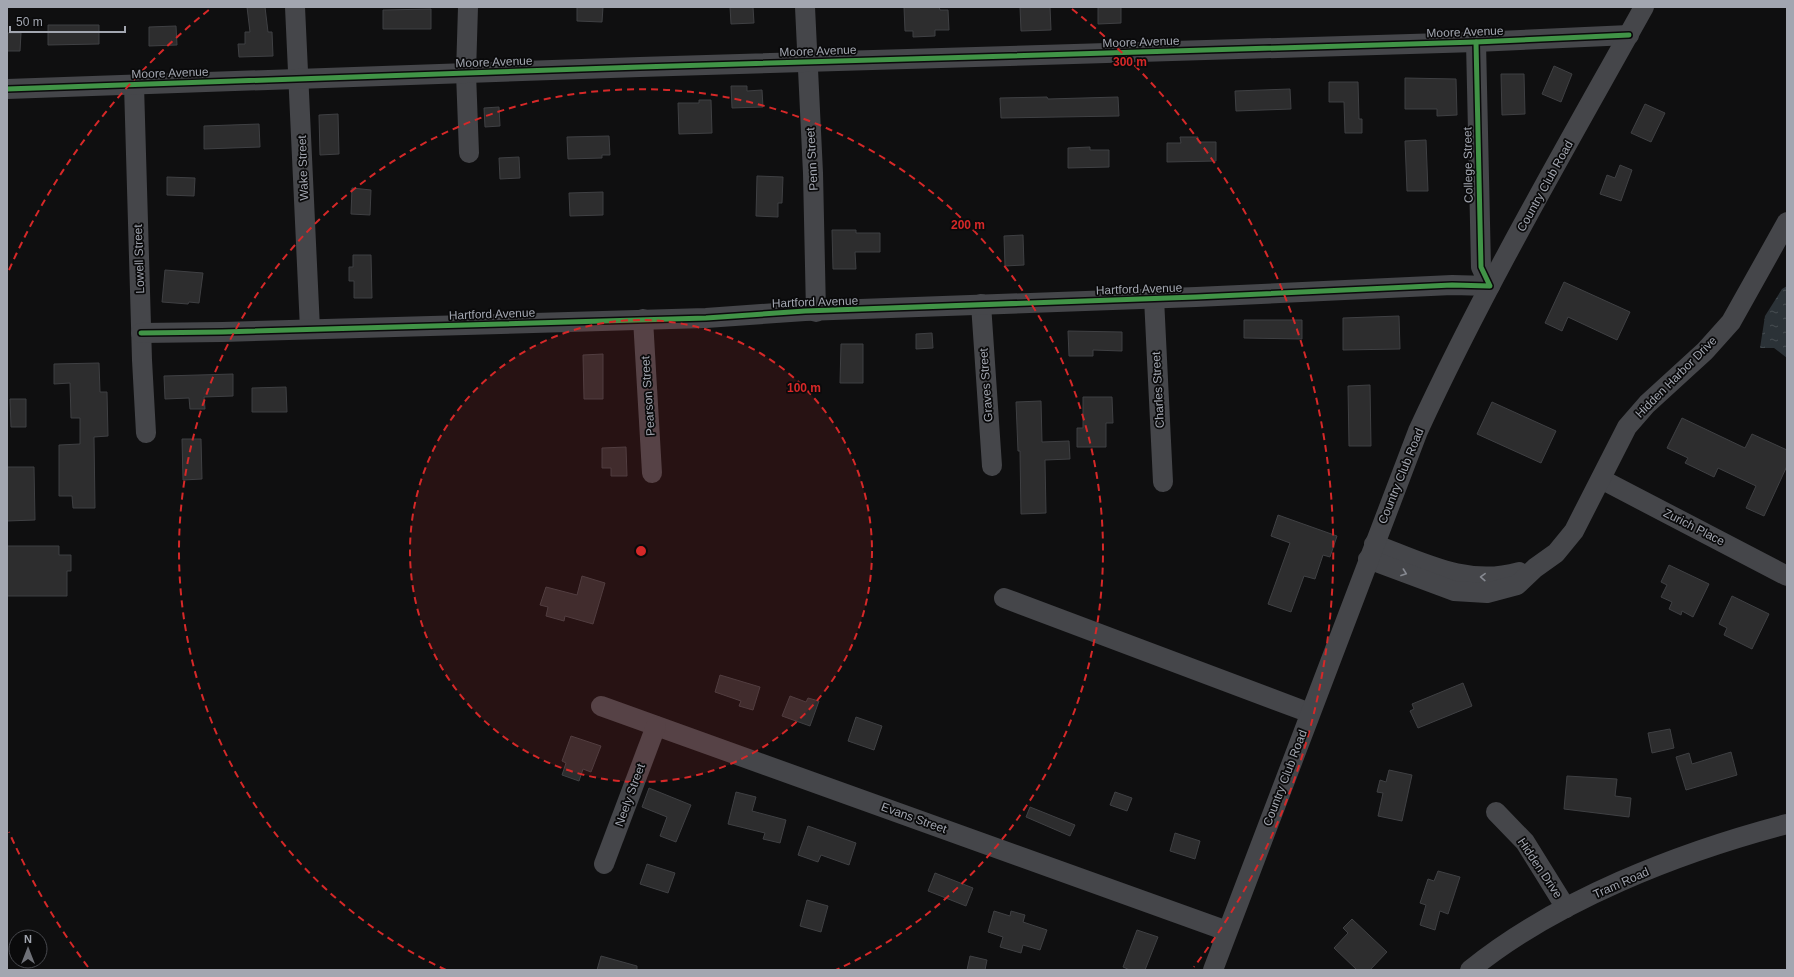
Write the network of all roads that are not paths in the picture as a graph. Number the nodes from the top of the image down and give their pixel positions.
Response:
1 (295, 7) edge
2 (468, 7) edge
3 (805, 7) edge
4 (1644, 7) edge
5 (1629, 35) junction
6 (1476, 42) junction
7 (806, 62) junction
8 (466, 73) junction
9 (299, 78) junction
10 (134, 84) junction
11 (7, 89) edge
12 (469, 153) dead end
13 (1787, 222) edge
14 (1490, 286) junction
15 (1154, 298) junction
16 (981, 304) junction
17 (816, 312) junction
18 (643, 319) junction
19 (310, 329) junction
20 (141, 333) junction
21 (146, 433) dead end
22 (992, 466) dead end
23 (652, 474) dead end
24 (1600, 479) junction
25 (1163, 482) dead end
26 (1371, 552) junction
27 (1787, 576) edge
28 (1004, 598) dead end
29 (601, 706) dead end
30 (1310, 713) junction
31 (656, 726) junction
32 (1496, 812) dead end
33 (1787, 824) edge
34 (604, 864) dead end
35 (1566, 908) junction
36 (1227, 931) junction
37 (1213, 970) edge
38 (1470, 970) edge

1 - 9 street, Wake Street
2 - 8 street
3 - 7 street, Penn Street
4 - 5 street, Country Club Road
5 - 6 street, Moore Avenue
5 - 14 street, Country Club Road
6 - 7 street, Moore Avenue
6 - 14 street, College Street
7 - 8 street, Moore Avenue
7 - 17 street, Penn Street
8 - 9 street, Moore Avenue
8 - 12 street
9 - 10 street, Moore Avenue
9 - 19 street, Wake Street
10 - 11 street, Moore Avenue
10 - 20 street, Lowell Street
13 - 24 street, Hidden Harbor Drive
14 - 15 street, Hartford Avenue
14 - 26 street, Country Club Road
15 - 16 street, Hartford Avenue
15 - 25 street, Charles Street
16 - 17 street, Hartford Avenue
16 - 22 street, Graves Street
17 - 18 street, Hartford Avenue
18 - 19 street, Hartford Avenue
18 - 23 street, Pearson Street
19 - 20 street, Hartford Avenue
20 - 21 street, Lowell Street
24 - 26 street, Hidden Harbor Drive
24 - 27 street, Zurich Place
26 - 30 street, Country Club Road
28 - 30 street
29 - 31 street, Evans Street
30 - 36 street, Country Club Road
31 - 34 street, Neely Street
31 - 36 street, Evans Street
32 - 35 street, Hidden Drive
33 - 35 street, Tram Road
35 - 38 street, Tram Road
36 - 37 street, Country Club Road

